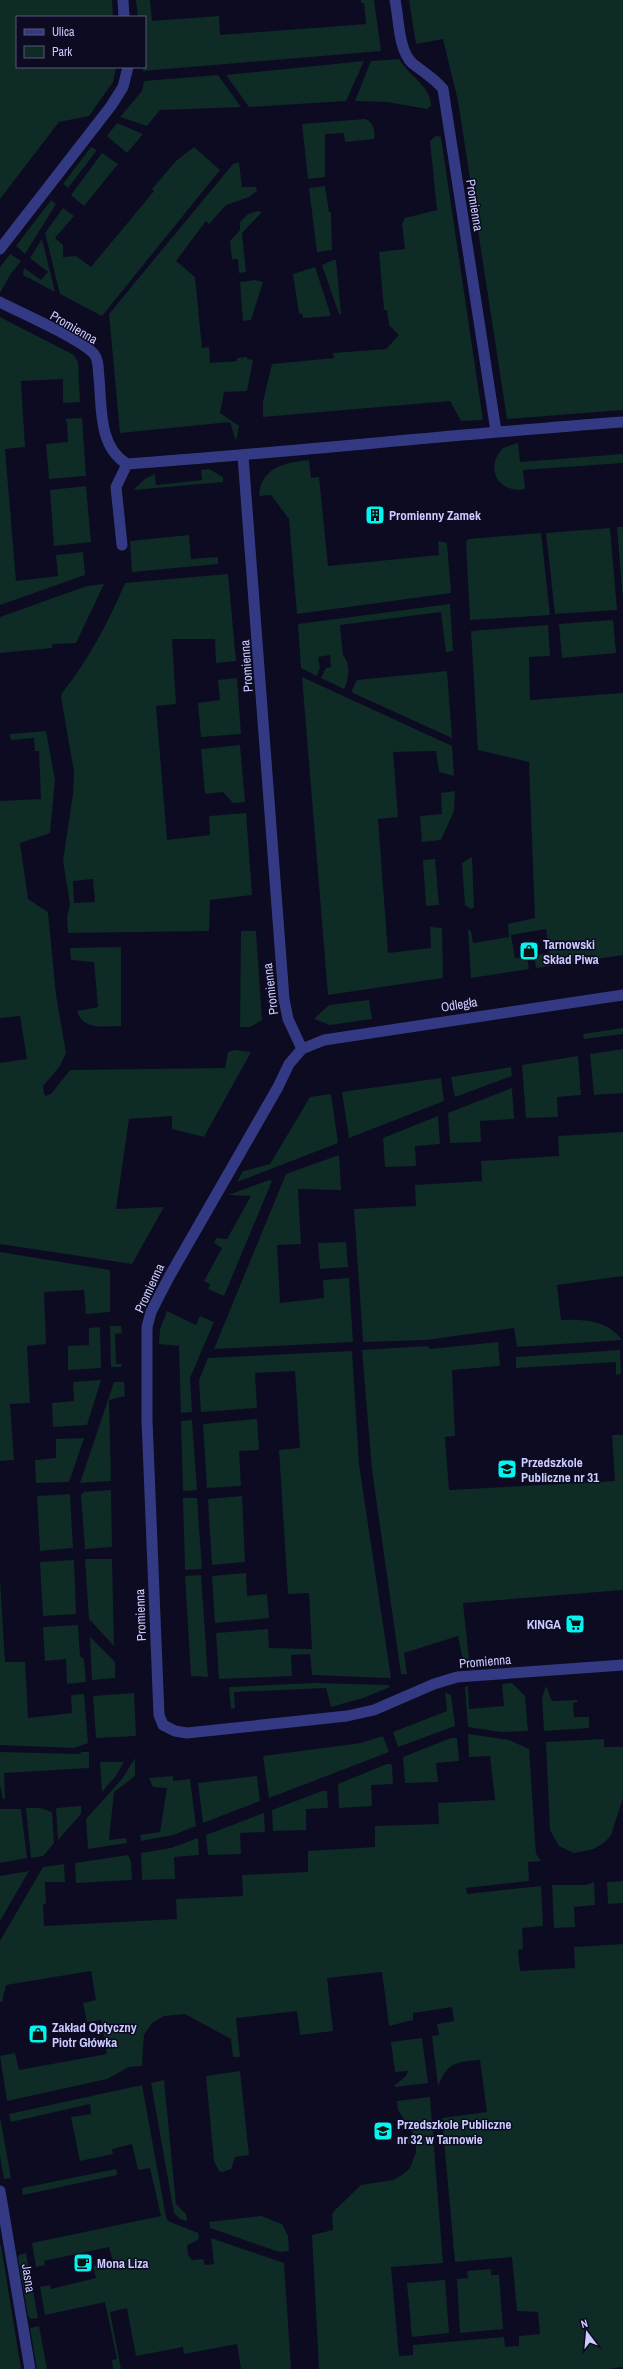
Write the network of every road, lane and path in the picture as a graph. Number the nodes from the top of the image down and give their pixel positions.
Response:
1 (123, 0) edge
2 (395, 0) edge
3 (124, 16) edge
4 (128, 68) edge
5 (0, 249) edge
6 (0, 302) edge
7 (623, 422) edge
8 (496, 431) junction
9 (244, 456) junction
10 (127, 464) junction
11 (122, 545) dead end
12 (623, 995) edge
13 (302, 1049) junction
14 (623, 1666) edge
15 (0, 2191) edge
16 (30, 2369) edge

1 - 3 street
2 - 8 street, Promienna
4 - 5 street
6 - 10 street, Promienna
7 - 8 street
8 - 9 street
9 - 10 street
9 - 13 street, Promienna
10 - 11 street
12 - 13 street, Odległa
13 - 14 street, Promienna
15 - 16 street, Jasna

